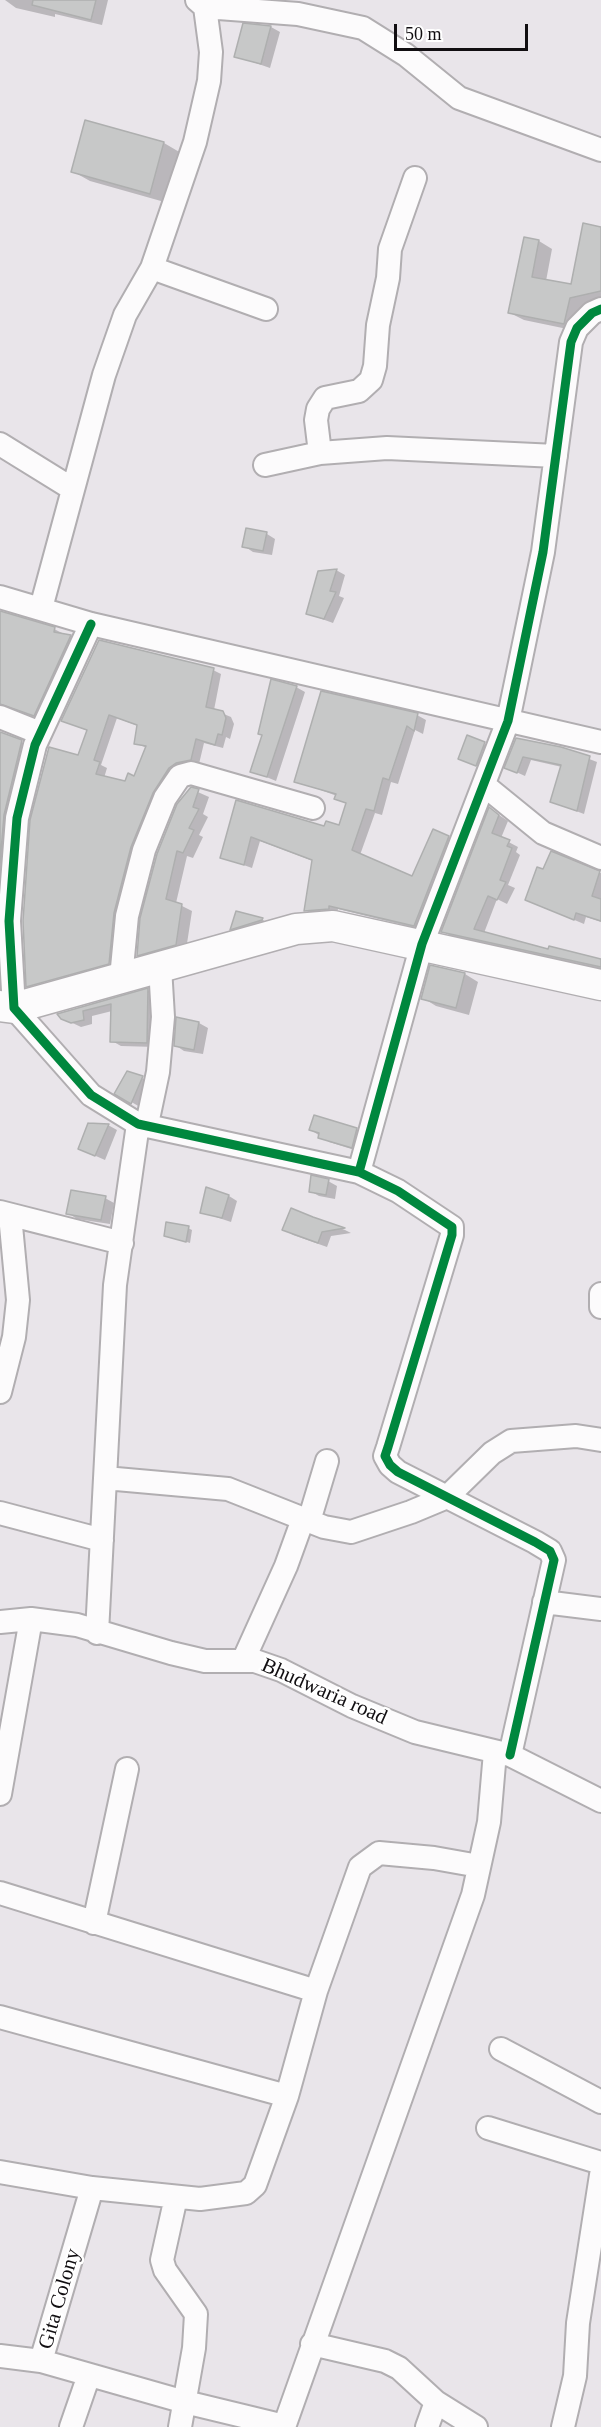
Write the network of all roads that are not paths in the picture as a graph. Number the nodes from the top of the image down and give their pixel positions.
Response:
1 (201, 4) edge
2 (601, 132) edge
3 (580, 142) junction
4 (601, 150) edge
5 (415, 178) dead end
6 (152, 268) junction
7 (266, 309) dead end
8 (601, 309) edge
9 (0, 444) edge
10 (320, 453) junction
11 (556, 456) junction
12 (265, 465) dead end
13 (71, 488) junction
14 (0, 597) edge
15 (41, 608) junction
16 (91, 624) junction
17 (0, 717) edge
18 (508, 722) junction
19 (40, 733) junction
20 (601, 742) edge
21 (484, 785) junction
22 (313, 808) dead end
23 (601, 858) edge
24 (422, 944) junction
25 (160, 967) junction
26 (121, 978) junction
27 (601, 984) edge
28 (7, 1007) edge
29 (143, 1124) junction
30 (359, 1172) junction
31 (5, 1214) edge
32 (122, 1243) junction
33 (601, 1294) edge
34 (601, 1307) edge
35 (0, 1392) edge
36 (601, 1440) edge
37 (327, 1461) dead end
38 (105, 1478) junction
39 (447, 1497) junction
40 (0, 1513) edge
41 (306, 1520) junction
42 (102, 1540) junction
43 (544, 1602) junction
44 (601, 1609) edge
45 (31, 1619) junction
46 (0, 1622) edge
47 (97, 1632) junction
48 (243, 1661) junction
49 (502, 1753) junction
50 (127, 1768) dead end
51 (0, 1794) edge
52 (601, 1801) edge
53 (479, 1866) junction
54 (0, 1893) edge
55 (94, 1923) junction
56 (316, 1991) junction
57 (0, 2017) edge
58 (501, 2049) dead end
59 (287, 2096) junction
60 (601, 2102) edge
61 (488, 2128) dead end
62 (601, 2163) edge
63 (0, 2172) edge
64 (601, 2175) edge
65 (92, 2188) junction
66 (176, 2197) junction
67 (312, 2344) junction
68 (0, 2356) edge
69 (41, 2361) junction
70 (89, 2375) junction
71 (185, 2402) junction
72 (436, 2402) junction
73 (71, 2427) edge
74 (180, 2427) edge
75 (284, 2427) edge
76 (427, 2427) edge
77 (476, 2427) edge
78 (563, 2427) edge

1 - 3 street
1 - 6 street
2 - 3 street
3 - 4 street
5 - 10 street
6 - 7 street
6 - 13 street
8 - 11 street
9 - 13 street
10 - 11 street
10 - 12 street
11 - 18 street
13 - 15 street
14 - 15 street
15 - 16 street
16 - 18 street
16 - 19 street
17 - 19 street
18 - 20 street
18 - 21 street
19 - 28 street
21 - 23 street
21 - 24 street
22 - 26 street
24 - 25 main road
24 - 27 main road
24 - 30 street
25 - 26 main road
25 - 29 street
26 - 28 main road
28 - 29 street
29 - 30 street
29 - 32 street
30 - 39 street
31 - 32 street
31 - 35 street
32 - 38 street
33 - 34 street
36 - 39 street
37 - 41 street
38 - 41 street
38 - 42 street
39 - 41 street
39 - 43 street
40 - 42 street
41 - 48 street
42 - 47 street
43 - 44 street
43 - 49 street
45 - 46 street, Bhudwaria road
45 - 47 street, Bhudwaria road
45 - 51 street
47 - 48 street, Bhudwaria road
48 - 49 street, Bhudwaria road
49 - 52 street, Bhudwaria road
49 - 53 street
50 - 55 street
53 - 56 street
53 - 67 street
54 - 55 street
55 - 56 street
56 - 59 street
57 - 59 street
58 - 60 street
59 - 66 street
61 - 62 street
63 - 65 street
64 - 78 street
65 - 66 street
65 - 69 street, Gita Colony
66 - 71 street
67 - 72 street
67 - 75 street
68 - 69 street
69 - 70 street, Gita Colony
70 - 71 street, Gita Colony
70 - 73 street
71 - 74 street
71 - 75 street, Gita Colony
72 - 76 street
72 - 77 street

